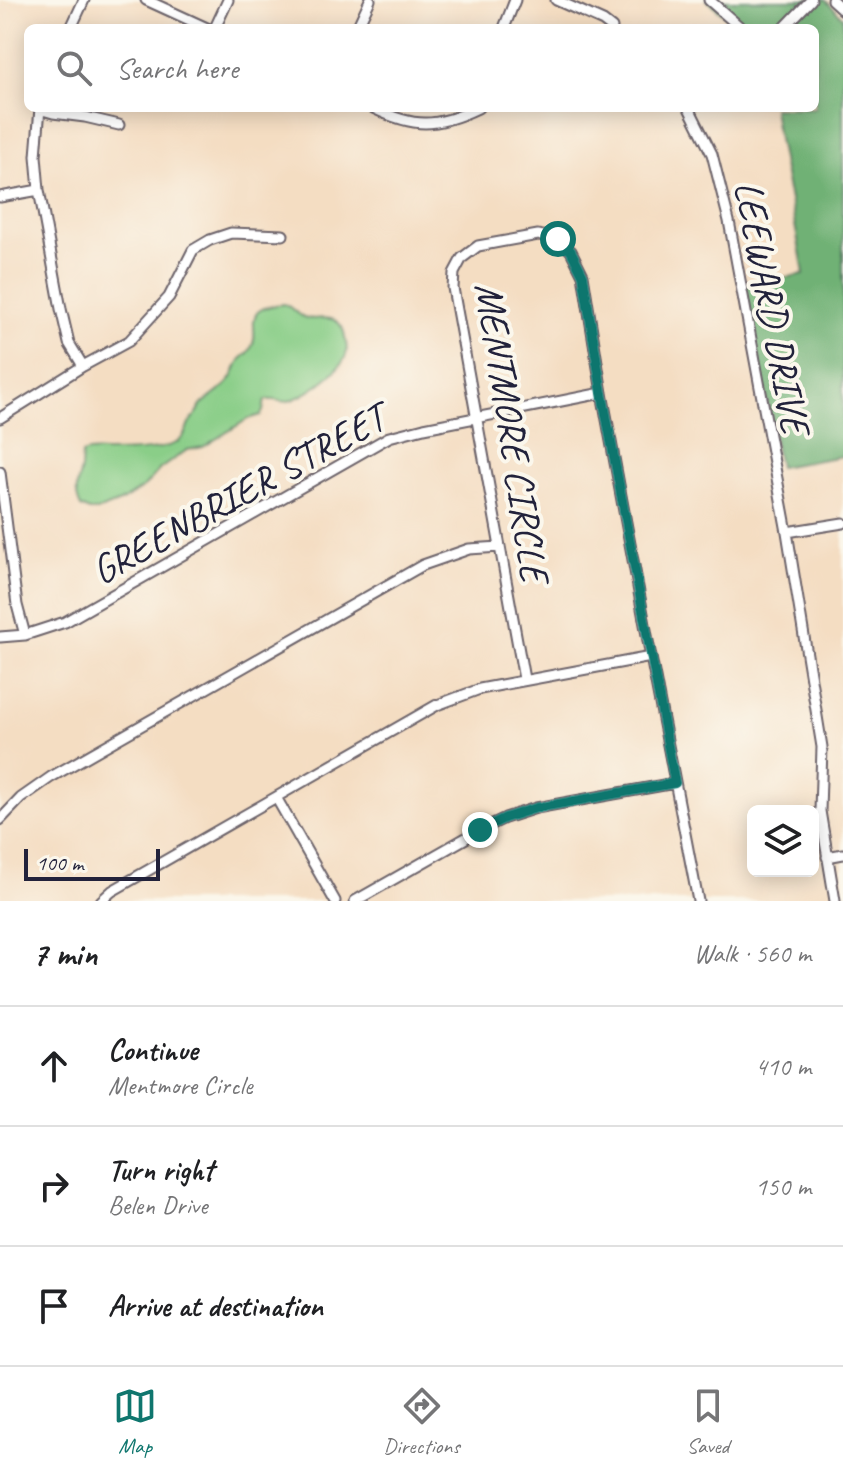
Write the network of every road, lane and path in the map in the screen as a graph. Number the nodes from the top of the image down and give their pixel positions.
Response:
1 (84, 0) edge
2 (146, 0) edge
3 (228, 0) edge
4 (370, 0) edge
5 (515, 0) edge
6 (556, 0) edge
7 (709, 0) edge
8 (811, 0) edge
9 (832, 0) edge
10 (843, 10) edge
11 (73, 24) edge
12 (198, 24) edge
13 (217, 24) edge
14 (359, 24) edge
15 (506, 24) edge
16 (607, 24) edge
17 (736, 24) edge
18 (788, 24) edge
19 (39, 112) edge
20 (50, 112) edge
21 (381, 112) edge
22 (468, 112) edge
23 (691, 112) edge
24 (119, 125) dead end
25 (39, 190) junction
26 (0, 197) edge
27 (283, 235) dead end
28 (83, 366) junction
29 (602, 393) junction
30 (0, 418) edge
31 (476, 418) junction
32 (0, 472) edge
33 (843, 523) edge
34 (787, 532) junction
35 (500, 547) junction
36 (25, 635) junction
37 (0, 637) edge
38 (651, 657) junction
39 (524, 679) junction
40 (675, 783) junction
41 (277, 799) junction
42 (0, 820) edge
43 (843, 854) edge
44 (827, 857) junction
45 (101, 901) edge
46 (335, 901) edge
47 (355, 901) edge
48 (698, 901) edge
49 (835, 901) edge

1 - 11 street
2 - 12 street
3 - 13 street
4 - 14 street
5 - 15 street
6 - 16 street
7 - 17 street
8 - 18 street
9 - 10 street
19 - 25 street
20 - 24 street
21 - 22 street
23 - 34 street, LEEWARD DRIVE
25 - 26 street
25 - 28 street
27 - 28 street
28 - 30 street
29 - 31 street, GREENBRIER STREET
29 - 31 street, MENTMORE CIRCLE
29 - 38 street, MENTMORE CIRCLE
31 - 35 street, MENTMORE CIRCLE
31 - 36 street, GREENBRIER STREET
32 - 36 street
33 - 34 street
34 - 44 street, LEEWARD DRIVE
35 - 39 street, MENTMORE CIRCLE
35 - 42 street
36 - 37 street, GREENBRIER STREET
38 - 39 street
38 - 40 street, MENTMORE CIRCLE
39 - 41 street
40 - 47 street
40 - 48 street, MENTMORE CIRCLE
41 - 45 street
41 - 46 street
43 - 44 street
44 - 49 street, LEEWARD DRIVE

